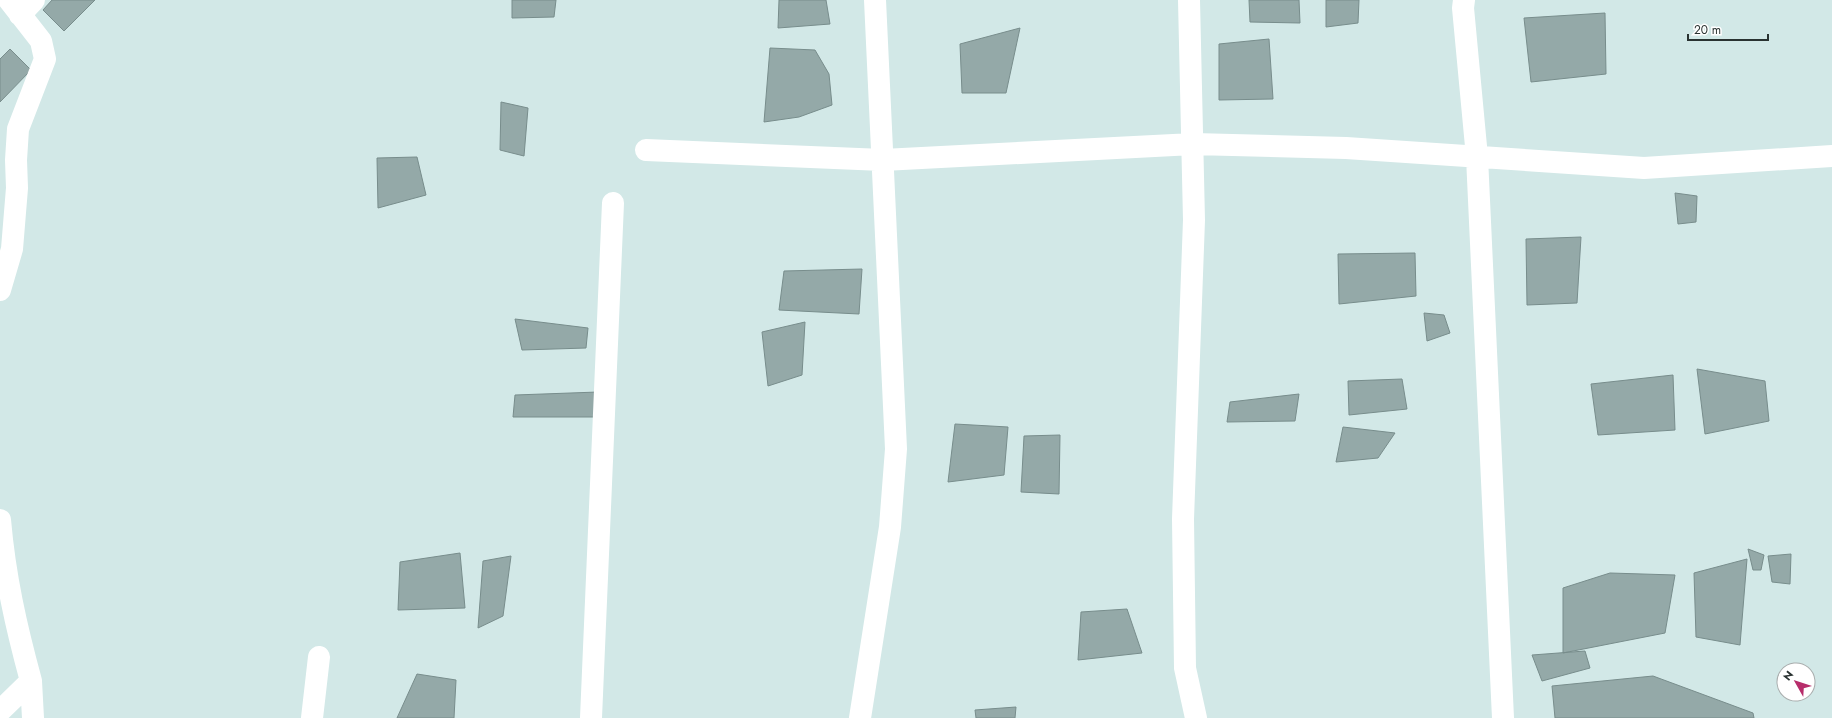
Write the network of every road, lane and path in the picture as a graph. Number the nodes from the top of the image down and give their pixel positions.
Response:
1 (876, 0) edge
2 (1189, 0) edge
3 (1464, 0) edge
4 (21, 5) edge
5 (1193, 144) junction
6 (646, 150) dead end
7 (1832, 156) edge
8 (1478, 157) junction
9 (883, 160) junction
10 (613, 203) dead end
11 (0, 290) edge
12 (0, 520) edge
13 (319, 657) dead end
14 (31, 681) junction
15 (0, 711) edge
16 (33, 718) edge
17 (312, 718) edge
18 (592, 718) edge
19 (860, 718) edge
20 (1196, 718) edge
21 (1503, 718) edge

1 - 9 street
2 - 5 street
3 - 8 street
4 - 11 street
5 - 8 street
5 - 9 street
5 - 20 street
6 - 9 street
7 - 8 street
8 - 21 street
9 - 19 street
10 - 18 street
12 - 14 street
13 - 17 street
14 - 15 street
14 - 16 street

